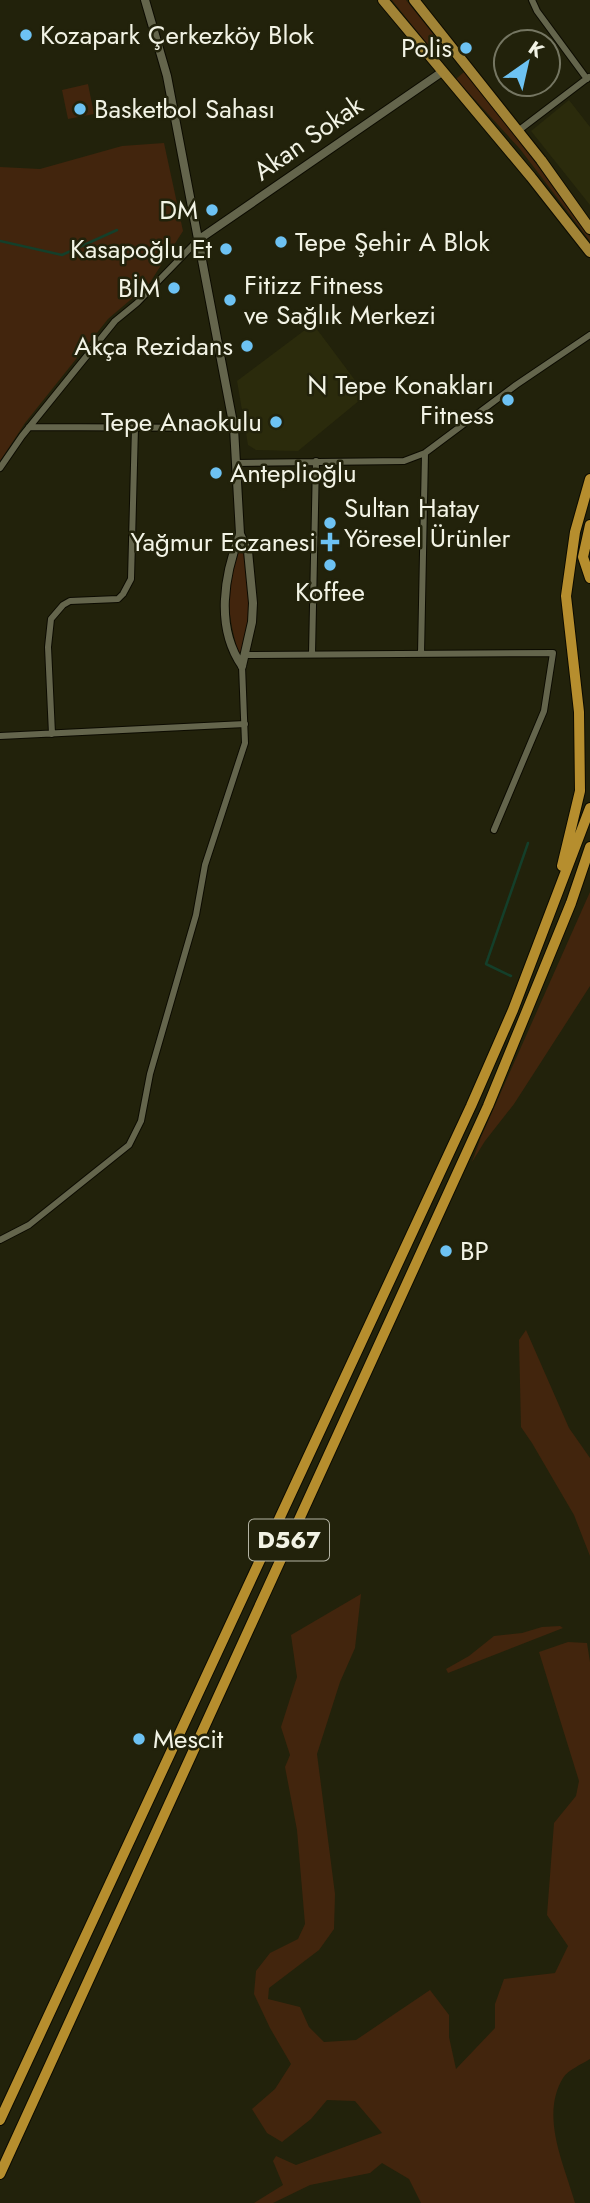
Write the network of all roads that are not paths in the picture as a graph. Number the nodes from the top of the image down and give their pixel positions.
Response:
1 (145, 0) edge
2 (383, 0) edge
3 (414, 0) edge
4 (532, 0) edge
5 (461, 57) junction
6 (442, 72) junction
7 (589, 78) edge
8 (518, 131) junction
9 (590, 229) edge
10 (198, 240) junction
11 (590, 252) edge
12 (590, 335) edge
13 (29, 427) junction
14 (135, 428) junction
15 (234, 428) junction
16 (425, 453) junction
17 (316, 461) junction
18 (236, 463) junction
19 (0, 468) edge
20 (590, 479) edge
21 (590, 525) edge
22 (240, 534) junction
23 (590, 578) edge
24 (312, 654) junction
25 (421, 654) junction
26 (245, 655) junction
27 (242, 666) junction
28 (245, 724) junction
29 (52, 734) junction
30 (0, 736) edge
31 (590, 808) edge
32 (494, 830) dead end
33 (590, 847) edge
34 (590, 867) edge
35 (555, 896) junction
36 (570, 903) junction
37 (0, 1240) edge
38 (0, 2120) edge
39 (0, 2174) edge

1 - 10 street
2 - 6 main road
3 - 5 main road
4 - 7 street
5 - 6 main road
5 - 6 main road
5 - 8 main road
6 - 10 street, Akan Sokak
6 - 11 main road
7 - 8 street
8 - 9 main road
10 - 13 street
10 - 15 street
12 - 16 street
13 - 14 street
13 - 19 street
14 - 15 street
14 - 29 street
15 - 18 street
16 - 17 street
16 - 25 street
17 - 18 street
17 - 24 street
18 - 22 street
20 - 35 highway
21 - 23 highway
22 - 26 street
22 - 27 street
24 - 25 street
24 - 26 street
25 - 32 street
26 - 27 street
27 - 28 street
28 - 29 street
28 - 37 street
29 - 30 street
31 - 35 highway, D567
33 - 36 highway, D567
34 - 36 highway
35 - 38 highway, D567
36 - 39 highway, D567

